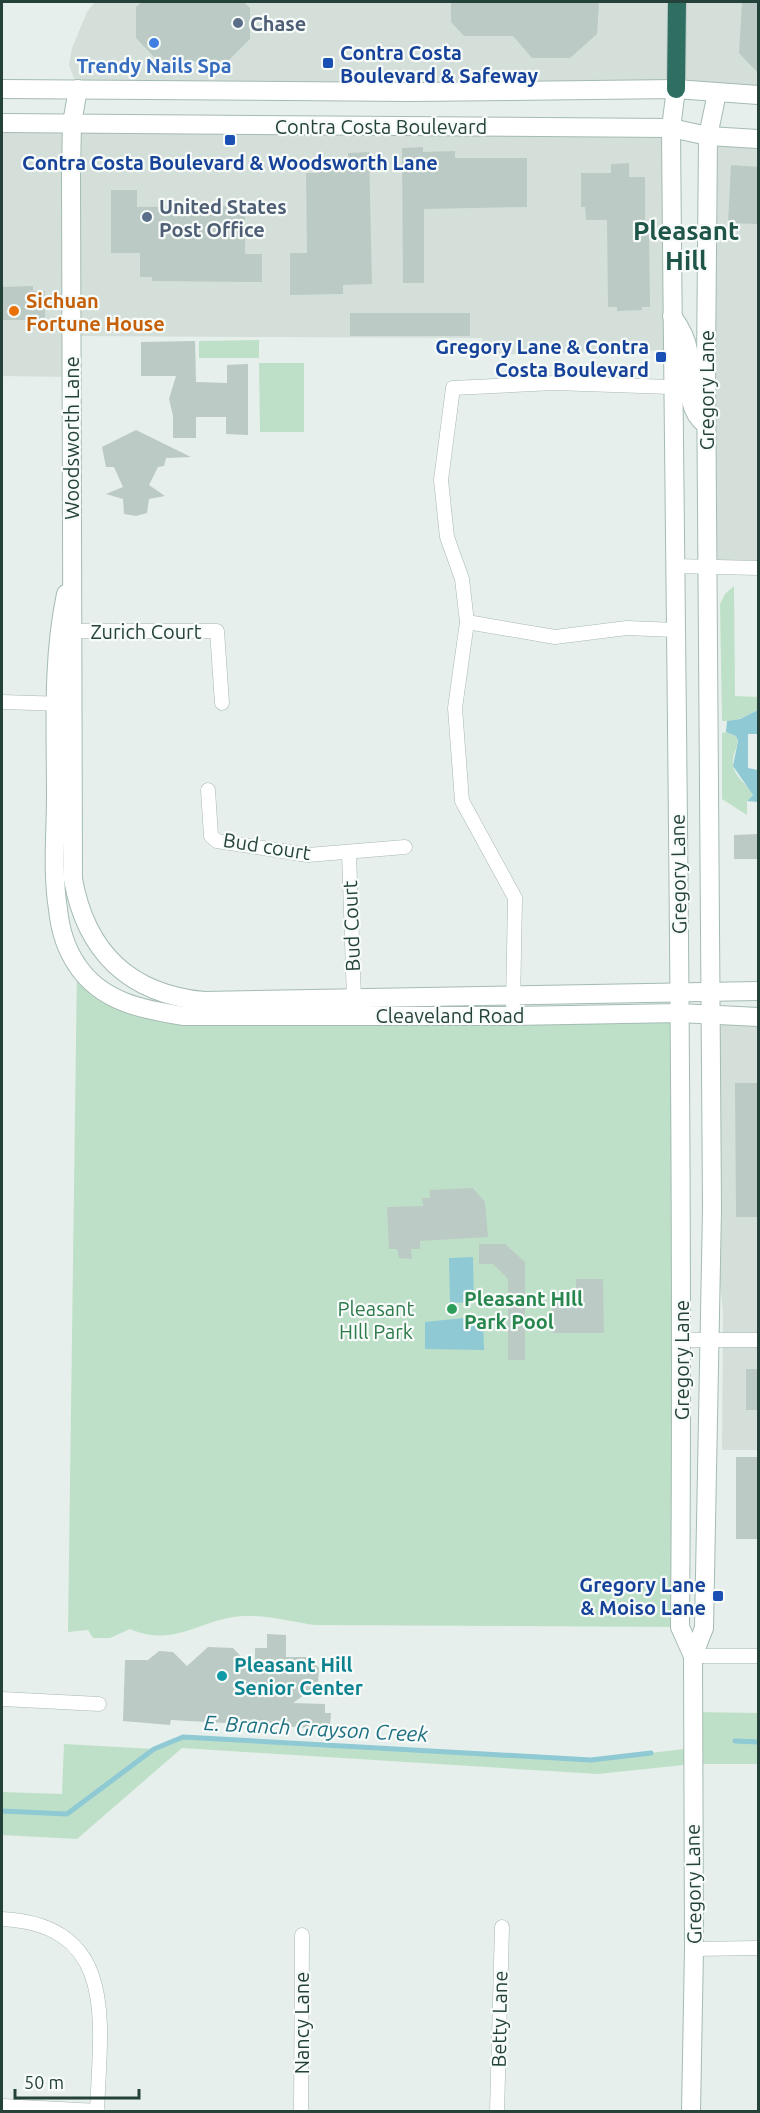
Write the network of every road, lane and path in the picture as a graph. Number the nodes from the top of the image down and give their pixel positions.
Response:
1 (677, 2) edge
2 (2, 89) edge
3 (78, 89) junction
4 (676, 89) junction
5 (717, 93) junction
6 (759, 95) edge
7 (2, 123) edge
8 (72, 123) junction
9 (671, 128) junction
10 (708, 136) junction
11 (759, 139) edge
12 (672, 316) junction
13 (671, 387) junction
14 (706, 425) junction
15 (674, 566) junction
16 (706, 567) junction
17 (759, 568) edge
18 (71, 572) junction
19 (467, 622) junction
20 (675, 630) junction
21 (75, 632) junction
22 (2, 702) edge
23 (222, 703) dead end
24 (64, 704) junction
25 (208, 790) dead end
26 (405, 847) dead end
27 (349, 853) junction
28 (100, 949) junction
29 (77, 966) junction
30 (759, 991) edge
31 (711, 992) junction
32 (679, 993) junction
33 (163, 994) joint
34 (514, 996) junction
35 (354, 999) junction
36 (142, 1010) joint
37 (679, 1013) junction
38 (513, 1016) junction
39 (711, 1017) junction
40 (759, 1017) edge
41 (680, 1340) junction
42 (710, 1340) junction
43 (759, 1340) edge
44 (693, 1656) junction
45 (759, 1656) edge
46 (2, 1699) edge
47 (99, 1704) dead end
48 (2, 1919) edge
49 (502, 1927) dead end
50 (302, 1935) dead end
51 (759, 1948) edge
52 (694, 1949) junction
53 (2, 2106) edge
54 (98, 2111) edge
55 (301, 2112) edge
56 (497, 2112) edge
57 (691, 2112) edge

1 - 4 highway
2 - 3 main road, Contra Costa Boulevard
3 - 4 main road, Contra Costa Boulevard
3 - 8 main road, Woodsworth Lane
4 - 5 main road, Contra Costa Boulevard
4 - 9 main road, Gregory Lane
5 - 6 main road, Contra Costa Boulevard
5 - 10 main road, Gregory Lane
7 - 8 main road, Contra Costa Boulevard
8 - 9 main road, Contra Costa Boulevard
8 - 18 main road, Woodsworth Lane
9 - 10 main road, Contra Costa Boulevard
9 - 12 main road, Gregory Lane
10 - 11 main road, Contra Costa Boulevard
10 - 14 main road, Gregory Lane
12 - 13 main road, Gregory Lane
12 - 14 main road
13 - 15 main road, Gregory Lane
13 - 19 street
14 - 16 main road, Gregory Lane
15 - 16 street
15 - 20 main road, Gregory Lane
16 - 17 street
16 - 31 main road, Gregory Lane
18 - 21 main road, Woodsworth Lane
18 - 24 main road, Woodsworth Lane
19 - 20 street
19 - 34 street
20 - 32 main road, Gregory Lane
21 - 23 street, Zurich Court
21 - 24 main road, Woodsworth Lane
22 - 24 street
24 - 28 main road, Woodsworth Lane
24 - 29 main road, Woodsworth Lane
25 - 27 street, Bud court
26 - 27 street, Bud court
27 - 35 street, Bud Court
28 - 29 main road
28 - 33 main road, Woodsworth Lane
29 - 36 main road, Woodsworth Lane
30 - 31 main road, Cleaveland Road
31 - 32 main road, Cleaveland Road
31 - 39 main road, Gregory Lane
32 - 34 main road, Cleaveland Road
32 - 37 main road, Gregory Lane
33 - 35 main road, Cleaveland Road
34 - 35 main road, Cleaveland Road
34 - 38 street
36 - 38 main road, Cleaveland Road
37 - 38 main road, Cleaveland Road
37 - 39 main road, Cleaveland Road
37 - 41 main road, Gregory Lane
39 - 40 main road, Cleaveland Road
39 - 42 main road, Gregory Lane
41 - 42 street
41 - 44 main road, Gregory Lane
42 - 43 street
42 - 44 main road, Gregory Lane
44 - 45 street
44 - 52 main road, Gregory Lane
46 - 47 street
48 - 54 street
49 - 56 street, Betty Lane
50 - 55 street, Nancy Lane
51 - 52 street
52 - 57 main road, Gregory Lane
53 - 54 street

